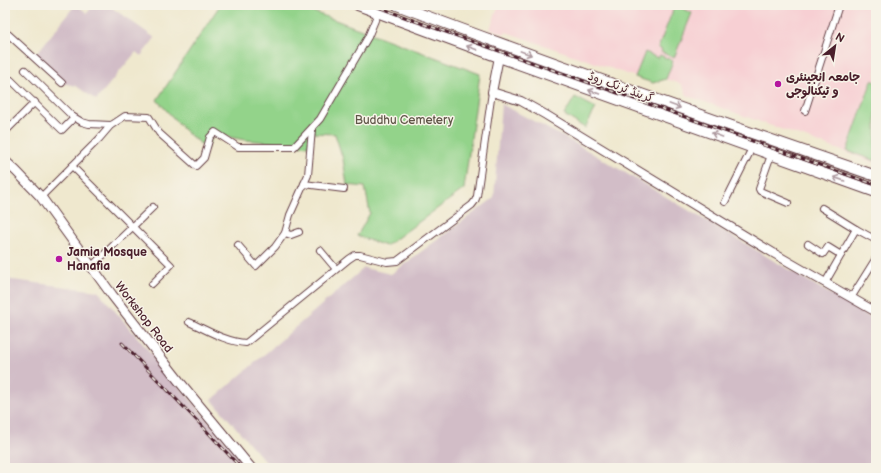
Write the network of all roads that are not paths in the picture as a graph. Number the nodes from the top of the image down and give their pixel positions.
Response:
1 (358, 5) edge
2 (398, 5) edge
3 (839, 5) edge
4 (378, 13) junction
5 (5, 32) edge
6 (499, 58) junction
7 (25, 70) dead end
8 (11, 80) dead end
9 (62, 83) dead end
10 (492, 92) junction
11 (35, 102) junction
12 (805, 111) dead end
13 (71, 121) dead end
14 (111, 125) junction
15 (312, 129) junction
16 (5, 132) edge
17 (752, 148) junction
18 (803, 151) junction
19 (771, 155) junction
20 (5, 161) edge
21 (797, 165) junction
22 (72, 166) junction
23 (876, 176) edge
24 (304, 184) junction
25 (344, 189) dead end
26 (876, 192) edge
27 (41, 197) junction
28 (725, 202) dead end
29 (788, 203) dead end
30 (153, 207) dead end
31 (822, 208) dead end
32 (132, 227) junction
33 (856, 229) junction
34 (300, 232) dead end
35 (284, 233) junction
36 (876, 240) edge
37 (808, 244) dead end
38 (238, 245) dead end
39 (320, 250) dead end
40 (841, 255) junction
41 (876, 258) edge
42 (92, 266) junction
43 (336, 269) junction
44 (825, 283) junction
45 (152, 284) dead end
46 (851, 298) junction
47 (876, 312) edge
48 (189, 322) dead end
49 (251, 468) edge

1 - 4 main road, گرینڈ ٹرنک روڈ
2 -> 18 main road, گرینڈ ٹرنک روڈ
3 - 12 street
6 -> 4 main road, گرینڈ ٹرنک روڈ
4 - 15 street
5 - 9 street
6 - 10 street
17 -> 6 main road, گرینڈ ٹرنک روڈ
7 - 14 street
8 - 11 street
10 - 43 street
10 - 44 street
11 - 13 street
11 - 16 street
14 - 15 street
14 - 22 street
15 - 24 street
17 - 19 main road, گرینڈ ٹرنک روڈ
17 - 28 street
18 - 21 main road
18 - 23 main road, گرینڈ ٹرنک روڈ
19 - 21 main road, گرینڈ ٹرنک روڈ
19 - 29 street
20 - 27 main road, Workshop Road
26 -> 21 main road, گرینڈ ٹرنک روڈ
22 - 27 street
22 - 32 street
24 - 25 street
24 - 35 street
27 - 42 main road, Workshop Road
30 - 32 street
31 - 33 street
32 - 42 street
32 - 45 street
33 - 36 street
33 - 40 street
34 - 35 street
35 - 38 street
37 - 40 street
39 - 43 street
40 - 44 street
41 - 46 street
42 - 49 main road, Workshop Road
43 - 48 street
44 - 46 street
46 - 47 street

